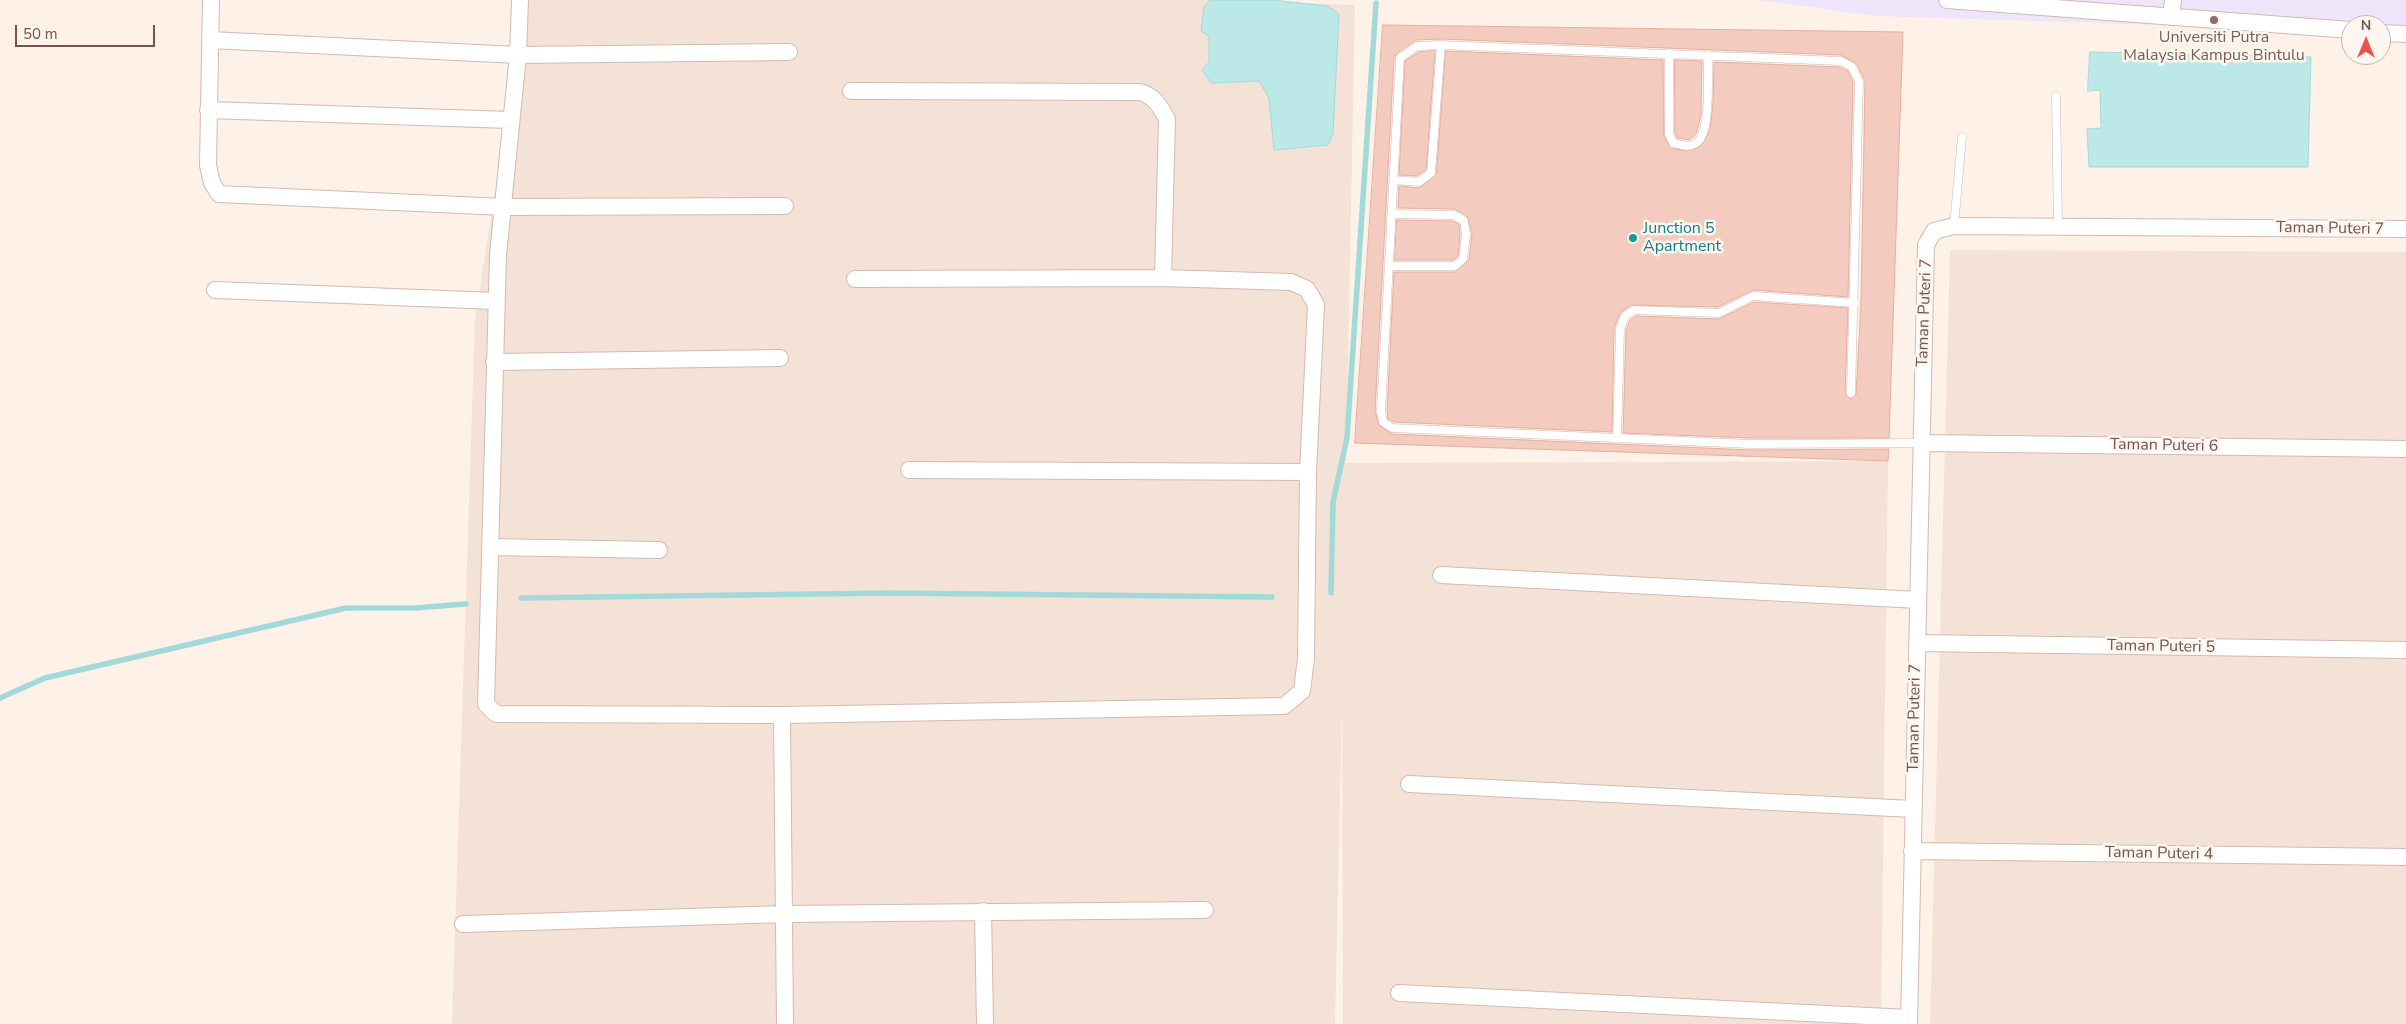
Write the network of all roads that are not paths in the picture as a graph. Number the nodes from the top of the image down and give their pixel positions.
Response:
1 (211, 0) edge
2 (520, 0) edge
3 (1947, 0) edge
4 (2173, 0) edge
5 (2171, 17) junction
6 (2341, 29) edge
7 (2391, 33) edge
8 (2406, 34) edge
9 (210, 40) junction
10 (1440, 45) junction
11 (789, 52) dead end
12 (1668, 53) junction
13 (518, 55) junction
14 (1708, 55) junction
15 (851, 91) dead end
16 (2056, 96) dead end
17 (208, 110) junction
18 (510, 120) junction
19 (1962, 138) dead end
20 (1394, 180) junction
21 (785, 206) dead end
22 (504, 207) junction
23 (1392, 214) junction
24 (1954, 226) junction
25 (2058, 226) junction
26 (2406, 229) edge
27 (1389, 266) junction
28 (1163, 278) junction
29 (855, 279) dead end
30 (216, 290) dead end
31 (496, 301) junction
32 (1855, 303) junction
33 (780, 358) dead end
34 (494, 362) junction
35 (1851, 393) dead end
36 (1617, 439) junction
37 (1921, 443) junction
38 (2406, 449) edge
39 (909, 470) dead end
40 (1308, 472) junction
41 (490, 547) junction
42 (659, 550) dead end
43 (1442, 575) dead end
44 (1918, 600) junction
45 (1917, 643) junction
46 (2406, 650) edge
47 (782, 715) junction
48 (1409, 784) dead end
49 (1913, 809) junction
50 (1912, 851) junction
51 (2406, 857) edge
52 (1205, 910) dead end
53 (983, 911) junction
54 (785, 914) junction
55 (463, 924) dead end
56 (1399, 993) dead end
57 (1909, 1021) edge
58 (785, 1024) edge
59 (985, 1024) edge

1 - 9 street
2 - 13 street
3 - 5 street
4 - 5 street
5 - 6 street
7 - 8 street
9 - 13 street
9 - 17 street
10 - 12 lane
10 - 20 lane
10 - 20 lane
11 - 13 street
12 - 14 lane
12 - 14 lane
13 - 18 street
14 - 32 lane
15 - 28 street
16 - 25 lane
17 - 18 street
17 - 22 street
18 - 22 street
19 - 24 lane
20 - 23 lane
21 - 22 street
22 - 31 street
23 - 27 lane
23 - 27 lane
24 - 25 street, Taman Puteri 7
24 - 37 street, Taman Puteri 7
25 - 26 street, Taman Puteri 7
27 - 36 lane
28 - 29 street
28 - 40 street
30 - 31 street
31 - 34 street
32 - 35 lane
32 - 36 lane
33 - 34 street
34 - 41 street
36 - 37 lane
37 - 38 street, Taman Puteri 6
37 - 44 street, Taman Puteri 7
39 - 40 street
40 - 47 street
41 - 42 street
41 - 47 street
43 - 44 street
44 - 45 street, Taman Puteri 7
45 - 46 street, Taman Puteri 5
45 - 49 street, Taman Puteri 7
47 - 54 street
48 - 49 street
49 - 50 street, Taman Puteri 7
50 - 51 street, Taman Puteri 4
50 - 57 street, Taman Puteri 7
52 - 53 street
53 - 54 street
53 - 59 street
54 - 55 street
54 - 58 street
56 - 57 street

